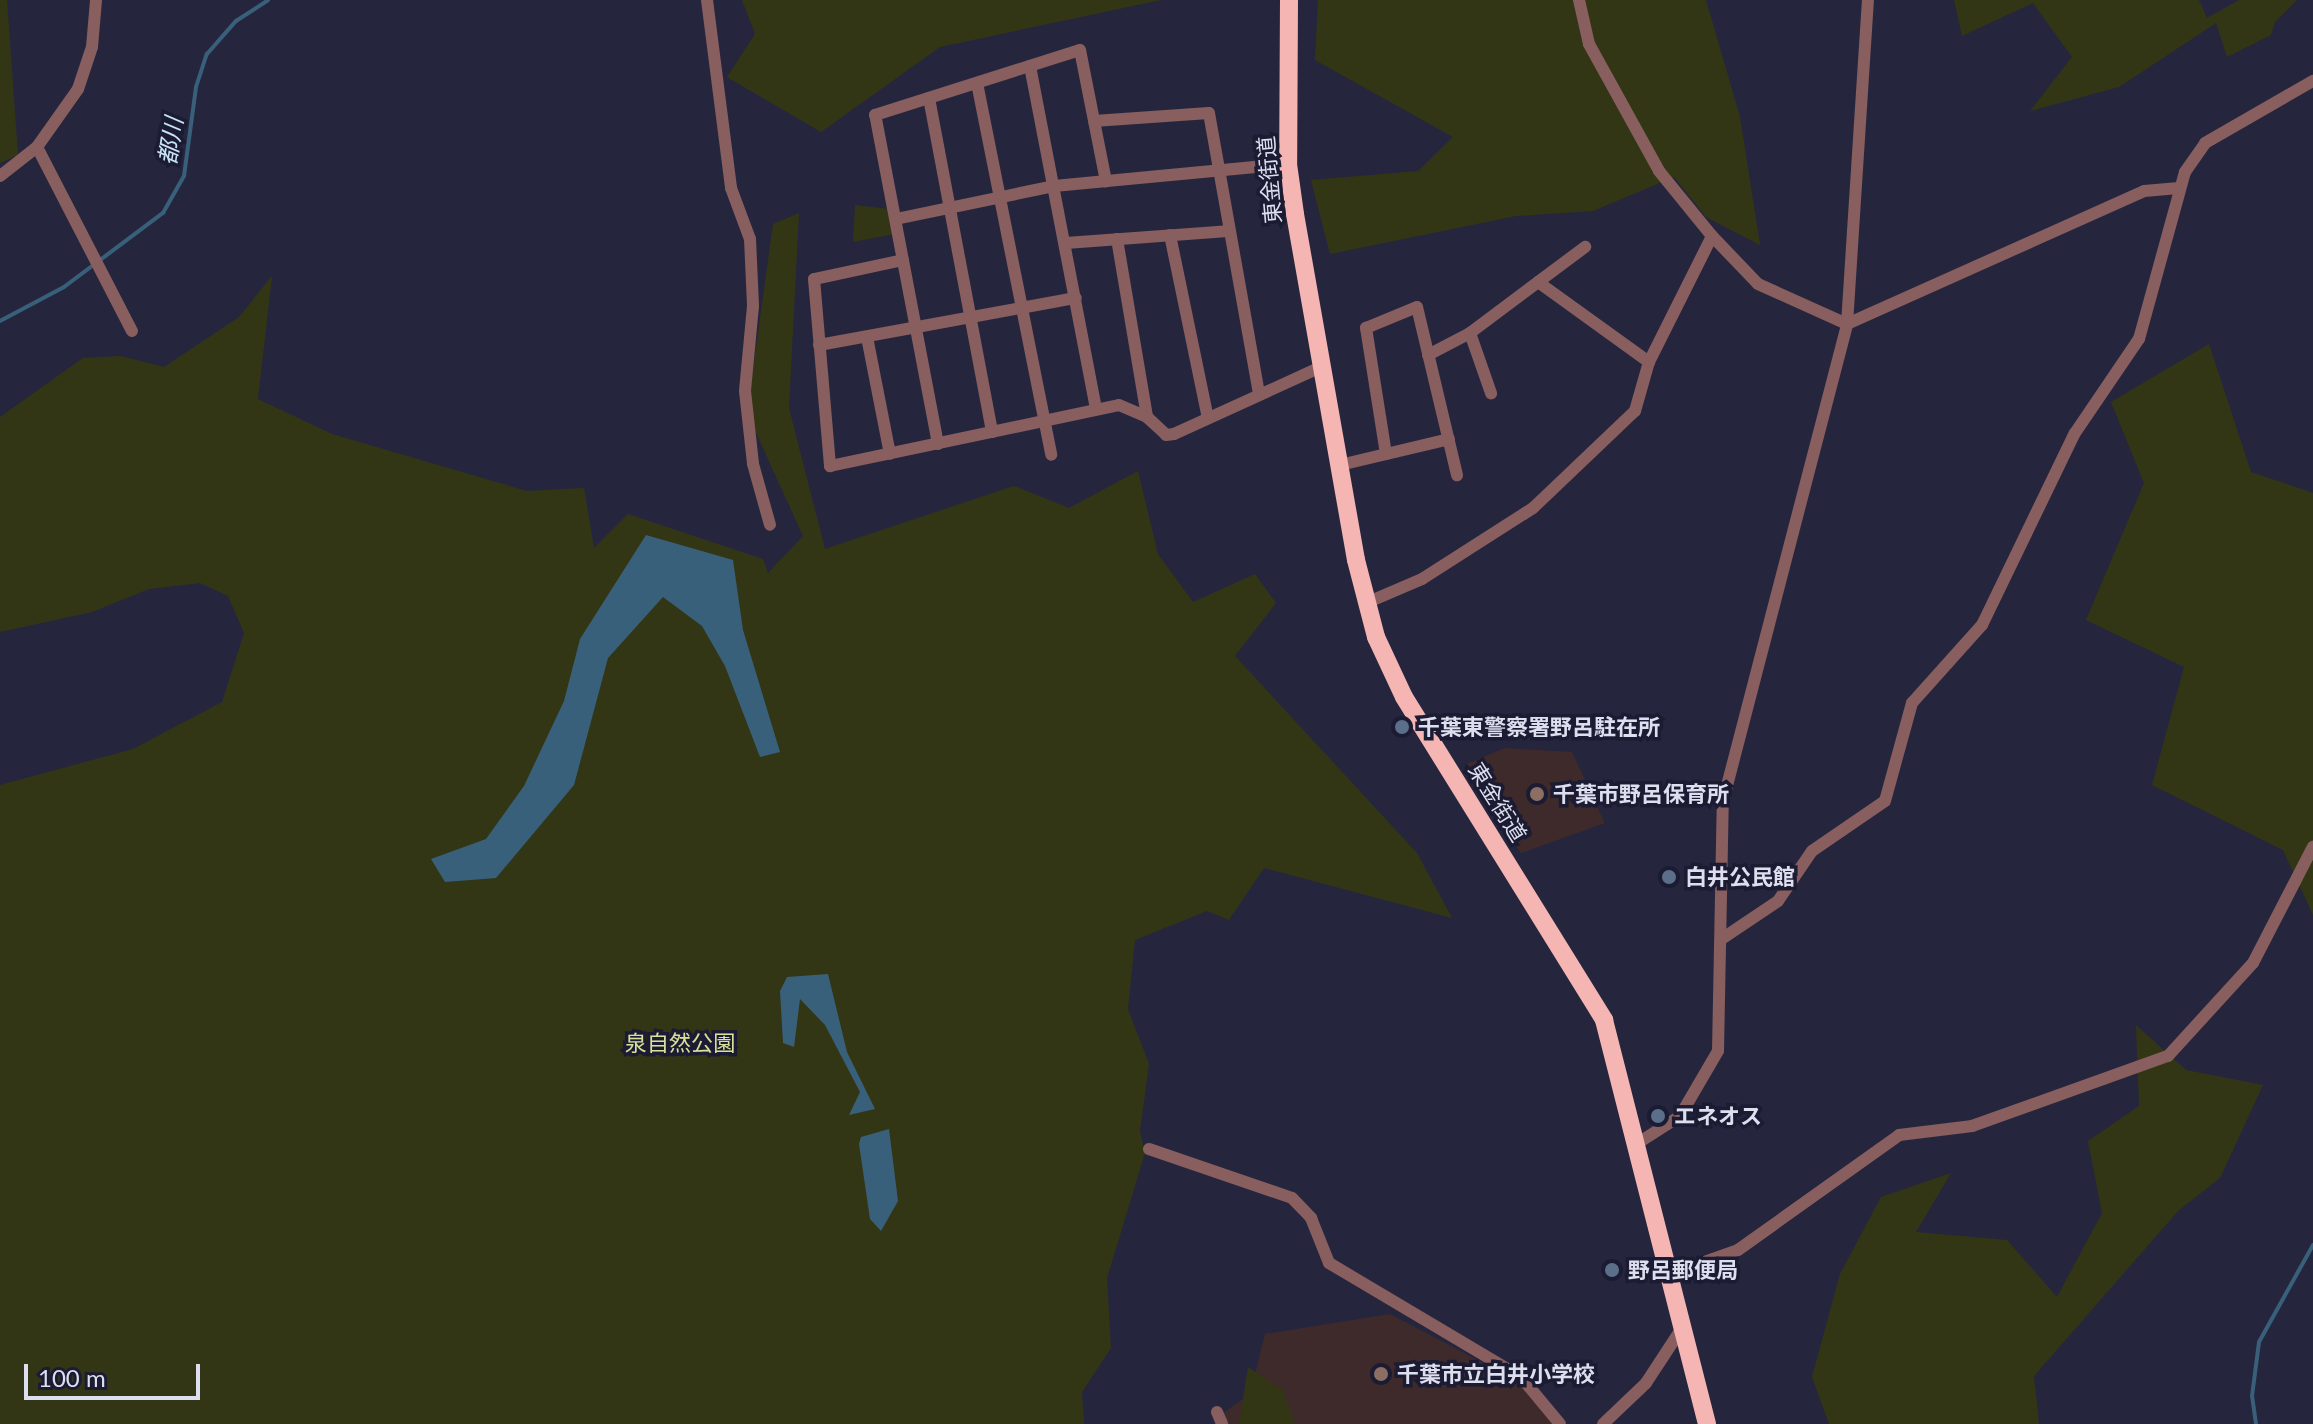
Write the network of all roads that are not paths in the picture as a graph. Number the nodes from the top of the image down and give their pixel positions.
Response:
1 (96, 0) edge
2 (707, 0) edge
3 (1289, 0) edge
4 (1579, 0) edge
5 (1868, 0) edge
6 (1030, 66) junction
7 (2313, 81) edge
8 (977, 83) junction
9 (929, 98) junction
10 (1094, 121) junction
11 (37, 147) junction
12 (1288, 164) junction
13 (1217, 171) junction
14 (0, 176) edge
15 (1106, 181) junction
16 (1054, 186) junction
17 (2179, 188) junction
18 (1001, 197) junction
19 (950, 207) junction
20 (896, 219) junction
21 (1228, 231) junction
22 (1170, 235) junction
23 (1712, 236) junction
24 (1117, 239) junction
25 (1066, 243) junction
26 (1585, 247) dead end
27 (903, 260) junction
28 (1538, 282) junction
29 (1076, 298) junction
30 (1022, 308) junction
31 (972, 317) junction
32 (1847, 324) junction
33 (917, 328) junction
34 (132, 331) dead end
35 (1470, 333) junction
36 (867, 337) junction
37 (819, 345) junction
38 (1428, 355) junction
39 (1649, 362) junction
40 (1321, 367) junction
41 (1259, 393) junction
42 (1491, 393) dead end
43 (1096, 409) junction
44 (1147, 417) junction
45 (1208, 418) junction
46 (1043, 420) junction
47 (992, 432) junction
48 (1449, 439) junction
49 (938, 444) junction
50 (890, 454) junction
51 (1386, 454) junction
52 (1051, 455) dead end
53 (1340, 465) junction
54 (1457, 475) dead end
55 (770, 525) dead end
56 (1366, 603) junction
57 (2313, 847) edge
58 (1723, 938) junction
59 (1638, 1143) junction
60 (1149, 1149) dead end
61 (1668, 1275) junction
62 (1680, 1331) junction
63 (1560, 1424) edge
64 (1603, 1424) edge
65 (1707, 1424) edge

1 - 11 street
2 - 55 street
3 - 12 highway, 東金街道
4 - 23 street
5 - 32 street
6 - 8 street
6 - 10 street
6 - 16 street
7 - 17 street
8 - 9 street
8 - 18 street
9 - 19 street
9 - 20 street
10 - 13 street
10 - 15 street
11 - 14 street
11 - 34 street
12 - 13 street
12 - 40 highway, 東金街道
13 - 15 street
13 - 21 street
15 - 16 street
16 - 18 street
16 - 25 street
17 - 32 street
17 - 58 street
18 - 19 street
18 - 30 street
19 - 20 street
19 - 31 street
20 - 27 street
21 - 22 street
21 - 41 street
22 - 24 street
22 - 45 street
23 - 32 street
23 - 39 street
24 - 25 street
24 - 44 street
25 - 29 street
26 - 28 street
27 - 33 street
27 - 37 street
28 - 35 street
28 - 39 street
29 - 30 street
29 - 43 street
30 - 31 street
30 - 46 street
31 - 33 street
31 - 47 street
32 - 58 street
33 - 36 street
33 - 49 street
35 - 38 street
35 - 42 street
36 - 37 street
36 - 50 street
37 - 50 street
38 - 48 street
38 - 51 street
39 - 56 street
40 - 41 street
40 - 53 highway, 東金街道
41 - 45 street
43 - 44 street
43 - 46 street
44 - 45 street
46 - 47 street
46 - 52 street
47 - 49 street
48 - 51 street
48 - 54 street
49 - 50 street
51 - 53 street
53 - 56 highway, 東金街道
56 - 59 highway, 東金街道
57 - 61 street
58 - 59 street
59 - 61 highway, 東金街道
60 - 63 street
61 - 62 highway, 東金街道
62 - 64 street
62 - 65 highway, 東金街道

